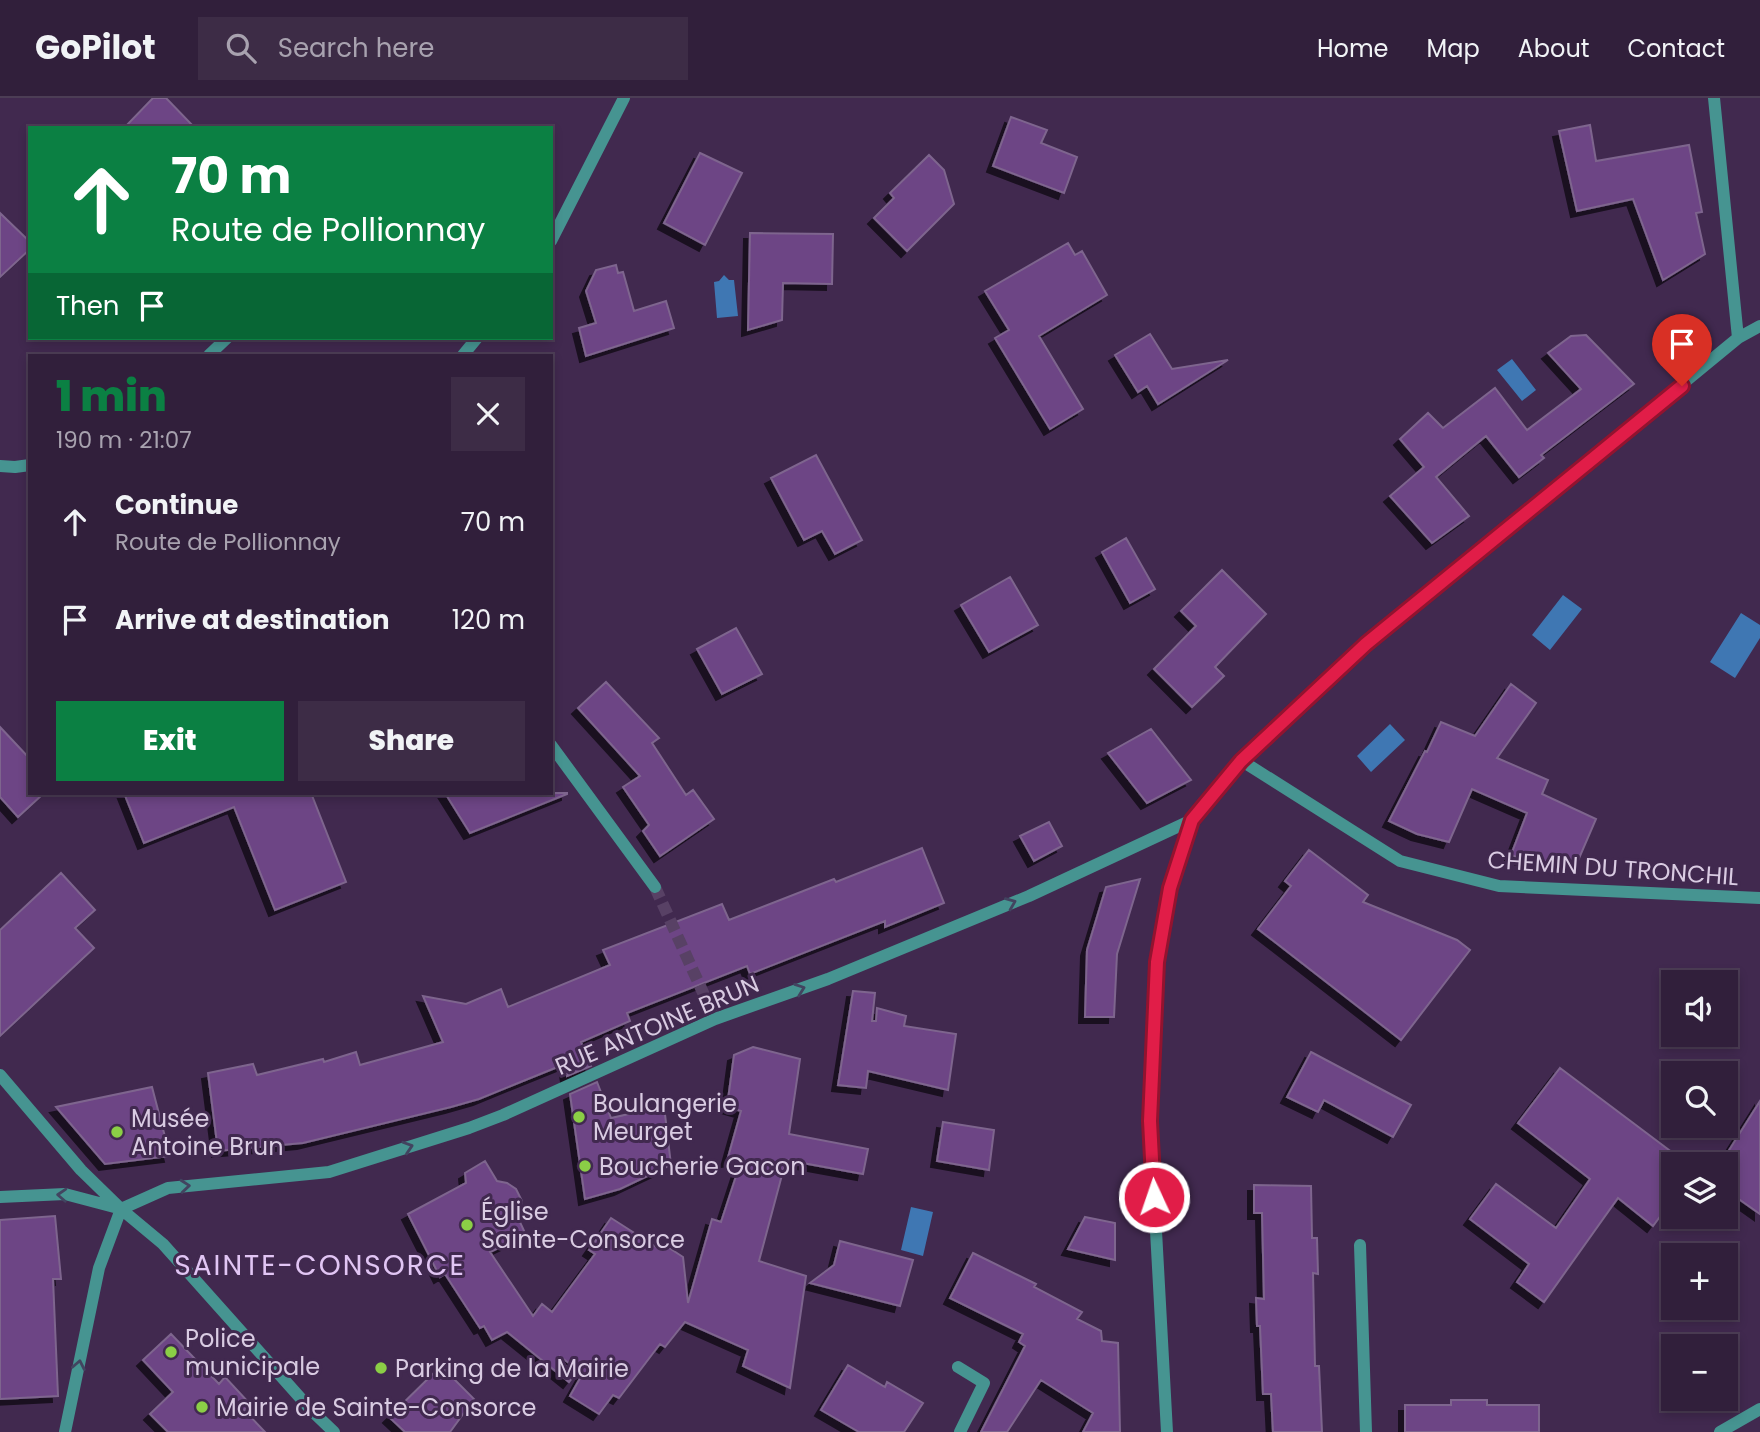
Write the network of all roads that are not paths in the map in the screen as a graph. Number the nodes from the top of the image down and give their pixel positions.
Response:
1 (624, 98) edge
2 (1714, 98) edge
3 (553, 237) edge
4 (1760, 326) edge
5 (1738, 338) junction
6 (225, 340) edge
7 (475, 340) edge
8 (210, 354) edge
9 (464, 354) edge
10 (28, 465) edge
11 (0, 466) edge
12 (553, 749) edge
13 (1241, 761) junction
14 (1192, 820) junction
15 (654, 887) tunnel mouth
16 (1760, 898) edge
17 (0, 1075) edge
18 (0, 1197) edge
19 (121, 1209) junction
20 (1360, 1245) dead end
21 (958, 1367) dead end
22 (1760, 1409) edge
23 (65, 1432) edge
24 (334, 1432) edge
25 (960, 1432) edge
26 (1167, 1432) edge
27 (1366, 1432) edge
28 (1720, 1432) edge

1 - 3 street
2 - 5 street
4 - 5 street
5 - 13 street
6 - 8 street
7 - 9 street
10 - 11 street
12 - 15 street
13 - 14 street
13 - 16 street, CHEMIN DU TRONCHIL
19 -> 14 street, RUE ANTOINE BRUN
14 - 26 street
17 - 19 street
19 -> 18 street
23 -> 19 street
19 - 24 street
20 - 27 street
21 - 25 street
22 - 28 street

